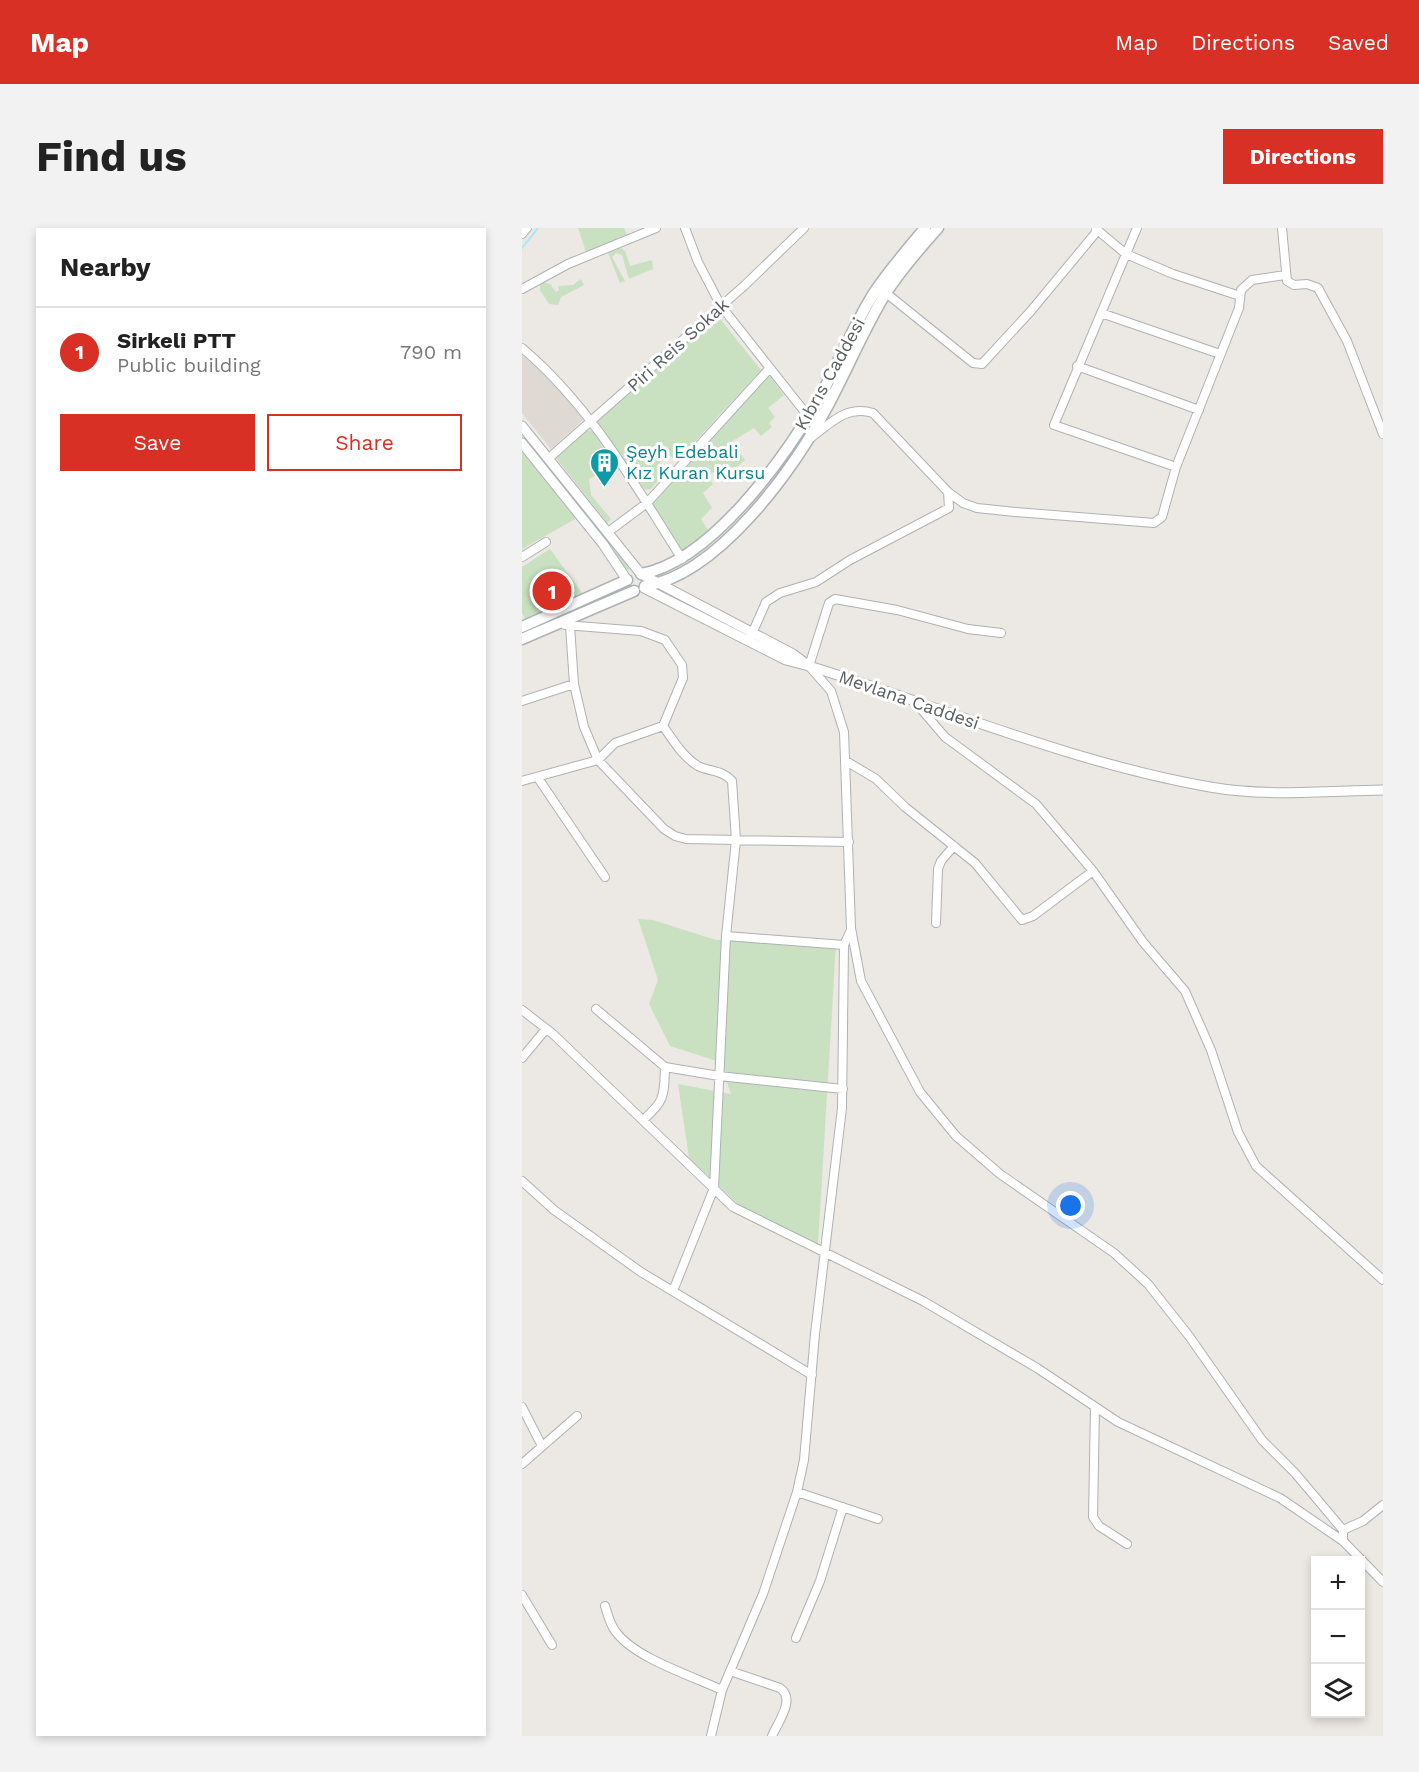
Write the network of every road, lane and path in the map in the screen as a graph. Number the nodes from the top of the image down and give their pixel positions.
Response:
1 (527, 228) edge
2 (656, 228) edge
3 (685, 228) edge
4 (804, 228) edge
5 (925, 228) edge
6 (938, 228) edge
7 (1137, 228) edge
8 (1282, 228) edge
9 (1097, 229) edge
10 (522, 234) edge
11 (1126, 254) junction
12 (1285, 275) junction
13 (522, 289) edge
14 (886, 293) junction
15 (1240, 296) junction
16 (721, 306) junction
17 (1101, 313) junction
18 (522, 348) edge
19 (1220, 354) junction
20 (1077, 366) junction
21 (769, 369) junction
22 (1199, 410) junction
23 (808, 416) junction
24 (591, 422) junction
25 (522, 426) edge
26 (1383, 434) edge
27 (797, 435) junction
28 (807, 441) junction
29 (522, 443) edge
30 (549, 458) junction
31 (1176, 467) junction
32 (948, 492) junction
33 (647, 503) junction
34 (608, 532) junction
35 (546, 542) dead end
36 (522, 557) edge
37 (682, 559) junction
38 (641, 574) junction
39 (627, 580) junction
40 (659, 584) junction
41 (641, 588) junction
42 (523, 625) edge
43 (564, 625) junction
44 (1000, 633) dead end
45 (751, 636) junction
46 (522, 639) edge
47 (809, 666) junction
48 (574, 684) junction
49 (522, 701) edge
50 (916, 703) junction
51 (663, 726) junction
52 (598, 760) junction
53 (846, 761) junction
54 (538, 778) junction
55 (522, 781) edge
56 (1383, 790) edge
57 (736, 840) junction
58 (849, 842) junction
59 (954, 846) junction
60 (1093, 871) junction
61 (605, 877) dead end
62 (936, 923) dead end
63 (851, 928) junction
64 (726, 936) junction
65 (844, 945) junction
66 (522, 1010) edge
67 (596, 1010) dead end
68 (546, 1029) junction
69 (522, 1058) edge
70 (665, 1068) junction
71 (719, 1077) junction
72 (843, 1089) junction
73 (643, 1120) junction
74 (522, 1181) edge
75 (714, 1188) junction
76 (825, 1252) junction
77 (1383, 1280) edge
78 (672, 1291) junction
79 (812, 1375) junction
80 (522, 1407) edge
81 (1095, 1407) junction
82 (577, 1416) dead end
83 (542, 1446) junction
84 (522, 1464) edge
85 (797, 1492) junction
86 (1383, 1505) edge
87 (843, 1507) junction
88 (878, 1519) dead end
89 (1343, 1530) junction
90 (1343, 1541) junction
91 (1127, 1544) dead end
92 (1383, 1582) edge
93 (522, 1595) edge
94 (606, 1606) dead end
95 (796, 1638) dead end
96 (552, 1645) dead end
97 (730, 1671) junction
98 (722, 1690) junction
99 (711, 1736) edge
100 (772, 1736) edge

1 - 10 street
2 - 13 street
3 - 16 street
4 - 16 street, Piri Reis Sokak
5 - 23 main road, Kıbrıs Caddesi
6 - 14 main road
7 - 11 street
8 - 12 street
9 - 11 street
9 - 14 street
11 - 15 street
11 - 17 street
12 - 15 street
12 - 26 street
14 - 28 main road
15 - 19 street
16 - 21 street
16 - 24 street, Piri Reis Sokak
17 - 19 street
17 - 20 street
18 - 24 street
19 - 22 street
20 - 22 street
20 - 31 street
21 - 23 street
21 - 33 street
22 - 31 street
23 - 27 main road, Kıbrıs Caddesi
24 - 30 street, Piri Reis Sokak
24 - 33 street
25 - 30 street
27 - 28 street
27 - 37 main road, Kıbrıs Caddesi
28 - 32 street
28 - 40 main road
29 - 39 street
30 - 34 street
31 - 32 street
32 - 45 street
33 - 34 street
33 - 37 street
34 - 38 street
35 - 36 street
37 - 38 main road, Kıbrıs Caddesi
38 - 39 main road, Kıbrıs Caddesi
38 - 40 street
38 - 41 main road
39 - 41 main road
39 - 42 main road
40 - 41 main road
40 - 45 street
41 - 43 main road
41 - 45 street
43 - 46 main road
43 - 48 street
43 - 51 street
44 - 47 street
45 - 47 street, Mevlana Caddesi
47 - 50 street, Mevlana Caddesi
47 - 53 street
48 - 49 street
48 - 52 street
50 - 56 street, Mevlana Caddesi
50 - 60 street
51 - 52 street
51 - 57 street
52 - 54 street
52 - 57 street
53 - 58 street
53 - 59 street
54 - 55 street
54 - 61 street
57 - 58 street
57 - 64 street
58 - 63 street
59 - 60 street
59 - 62 street
60 - 77 street
63 - 65 street
63 - 89 street
64 - 65 street
64 - 71 street
65 - 72 street
66 - 68 street
67 - 70 street
68 - 69 street
68 - 73 street
70 - 71 street
70 - 73 street
71 - 72 street
71 - 75 street
72 - 76 street
73 - 75 street
74 - 78 street
75 - 76 street
75 - 78 street
76 - 79 street
76 - 81 street
78 - 79 street
79 - 85 street
80 - 83 street
81 - 90 street
81 - 91 street
82 - 83 street
83 - 84 street
85 - 87 street
85 - 97 street
86 - 89 street
87 - 88 street
87 - 95 street
89 - 90 street
90 - 92 street
93 - 96 street
94 - 98 street
97 - 98 street
97 - 100 street
98 - 99 street

